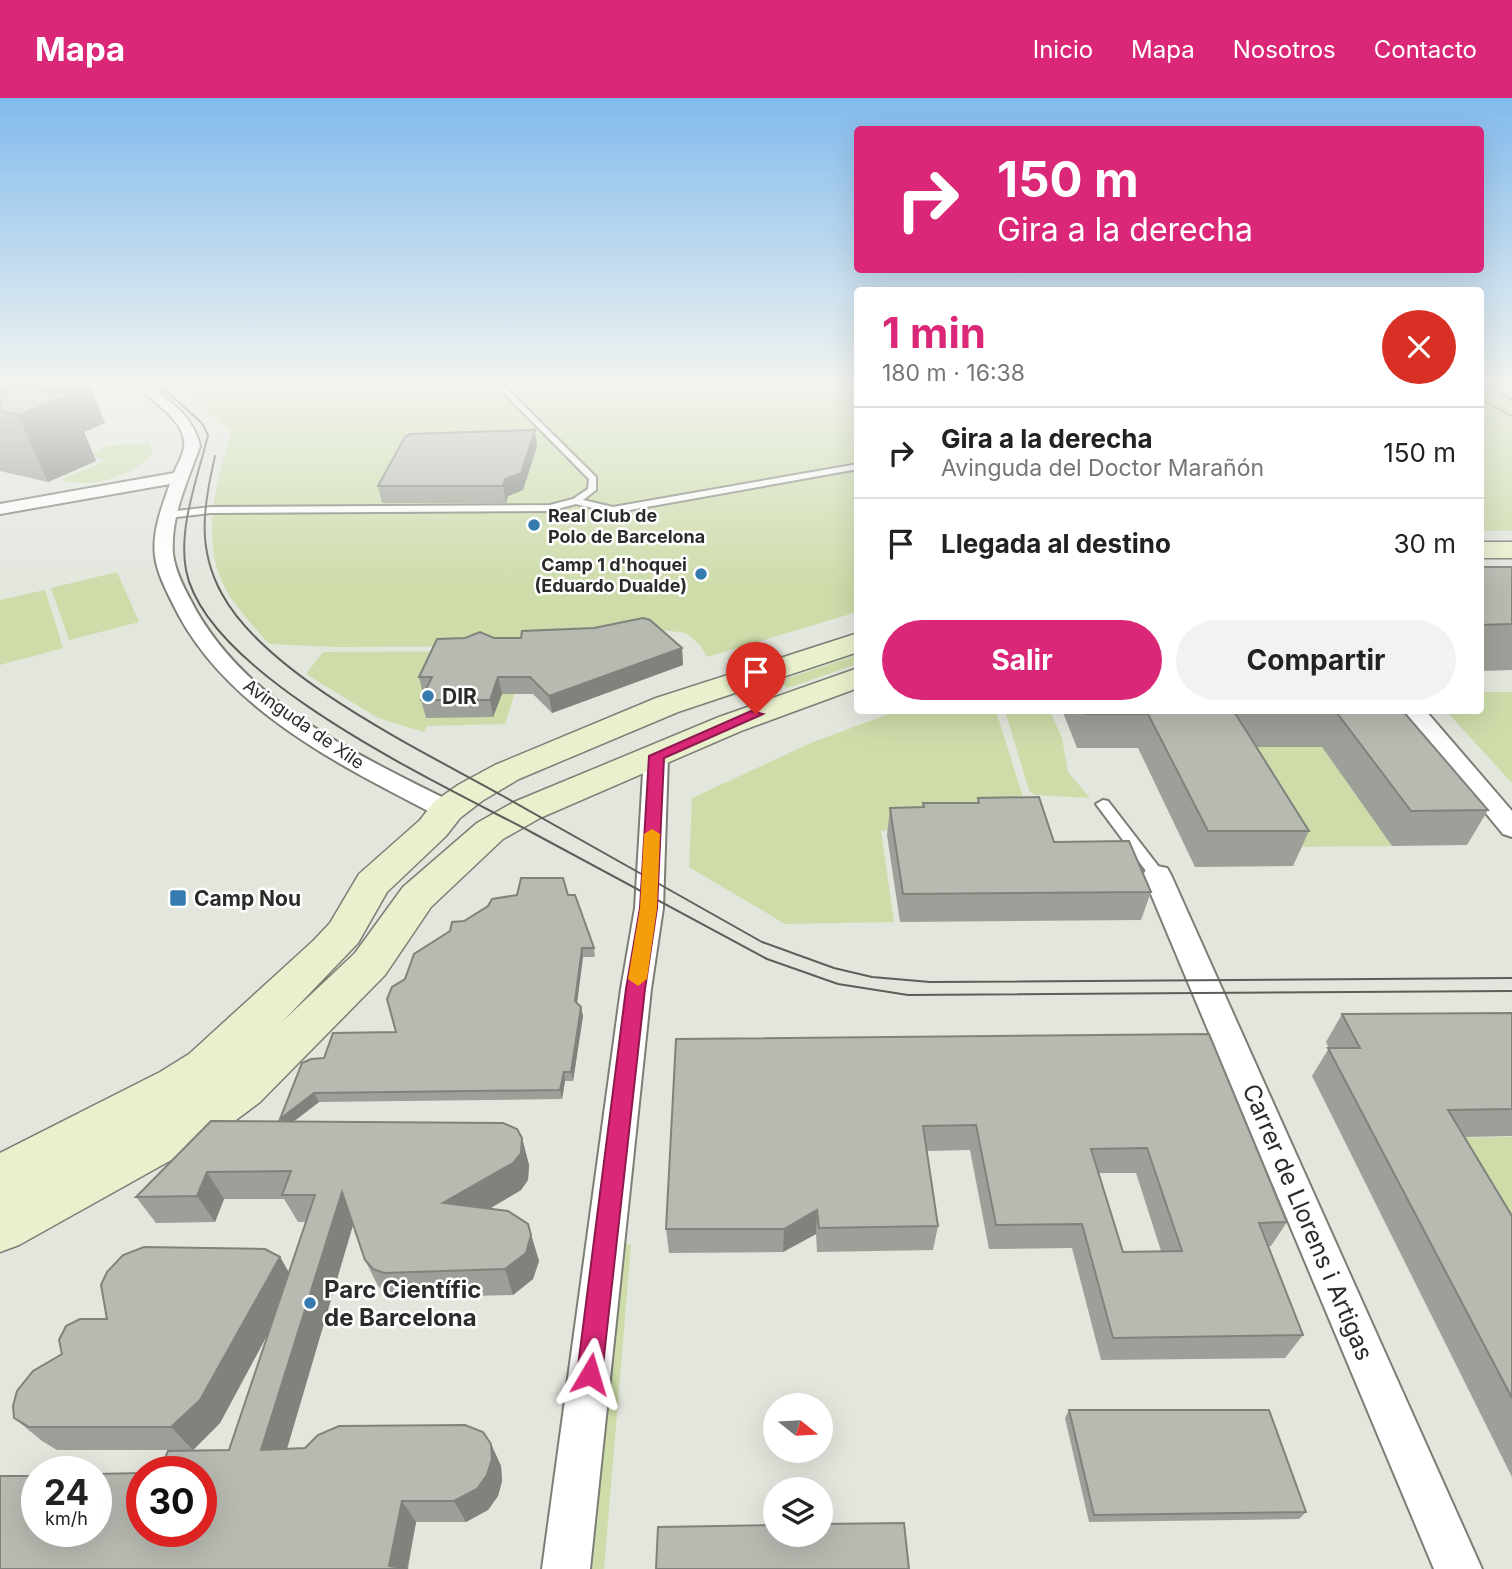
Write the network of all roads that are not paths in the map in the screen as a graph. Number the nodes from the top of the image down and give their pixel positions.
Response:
1 (190, 452) edge
2 (566, 452) edge
3 (854, 467) edge
4 (180, 477) junction
5 (576, 502) junction
6 (0, 509) edge
7 (168, 515) junction
8 (1484, 550) edge
9 (1512, 550) edge
10 (1484, 572) edge
11 (1512, 572) edge
12 (854, 643) edge
13 (854, 678) edge
14 (1415, 714) edge
15 (656, 756) junction
16 (1103, 804) dead end
17 (447, 810) junction
18 (1512, 828) edge
19 (490, 831) junction
20 (1157, 875) joint
21 (0, 1178) edge
22 (0, 1227) edge
23 (566, 1569) edge
24 (1458, 1569) edge

1 - 4 street, Avinguda de Xile
2 - 5 lane
3 - 5 lane
4 - 6 street
4 - 7 street, Avinguda de Xile
5 - 7 lane
7 - 17 street, Avinguda de Xile
8 - 9 street
10 - 11 street
12 - 17 street
13 - 15 street
14 - 18 street
15 - 19 street
15 - 23 street
16 - 20 lane
17 - 19 street, Avinguda de Xile
17 - 21 street
19 - 22 street
20 - 24 street, Carrer de Llorens i Artigas

